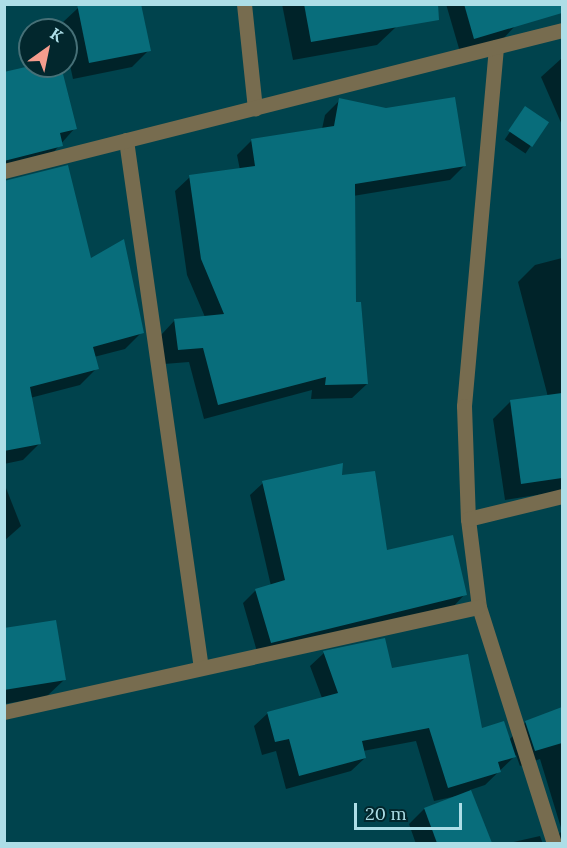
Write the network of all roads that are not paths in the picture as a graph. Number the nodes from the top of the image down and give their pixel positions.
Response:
1 (244, 4) edge
2 (562, 30) edge
3 (496, 47) junction
4 (255, 108) junction
5 (126, 140) junction
6 (4, 171) edge
7 (562, 496) edge
8 (468, 519) junction
9 (479, 607) junction
10 (201, 668) junction
11 (4, 712) edge
12 (554, 843) edge

1 - 4 lane
2 - 3 lane
3 - 4 lane
3 - 8 lane
4 - 5 lane
5 - 6 lane
5 - 10 lane
7 - 8 lane
8 - 9 lane
9 - 10 lane
9 - 12 lane
10 - 11 lane

